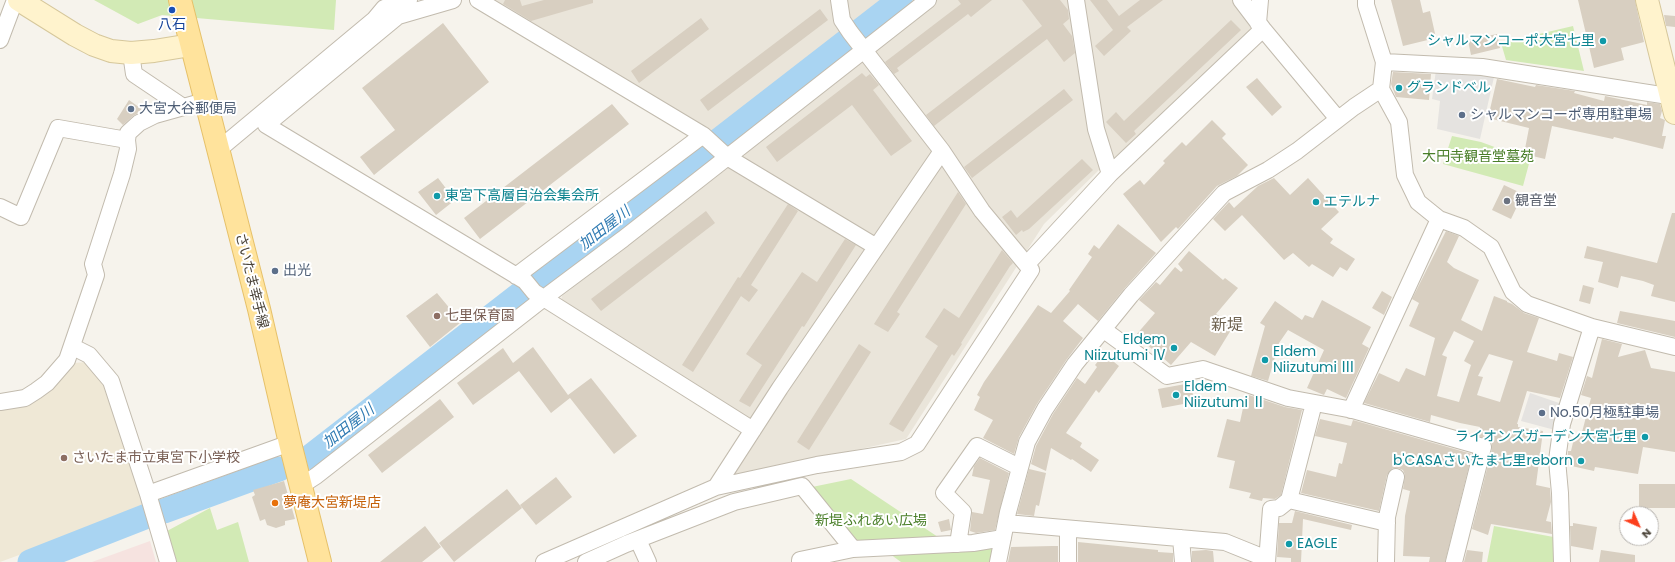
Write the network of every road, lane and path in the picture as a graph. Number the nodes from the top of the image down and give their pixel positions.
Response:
1 (19, 0) edge
2 (180, 0) edge
3 (409, 0) edge
4 (453, 0) edge
5 (478, 0) edge
6 (838, 0) edge
7 (928, 0) edge
8 (1076, 0) edge
9 (1241, 0) edge
10 (1260, 0) edge
11 (1366, 0) edge
12 (1647, 0) edge
13 (379, 24) junction
14 (1261, 26) junction
15 (0, 40) edge
16 (857, 41) junction
17 (192, 45) junction
18 (131, 53) junction
19 (1384, 62) junction
20 (1381, 89) junction
21 (205, 101) junction
22 (1674, 102) edge
23 (183, 107) junction
24 (1338, 119) junction
25 (703, 135) junction
26 (127, 140) junction
27 (218, 150) junction
28 (942, 151) junction
29 (727, 157) junction
30 (1110, 174) junction
31 (0, 207) edge
32 (1439, 219) junction
33 (875, 246) junction
34 (1027, 264) junction
35 (530, 287) junction
36 (1592, 327) junction
37 (1104, 330) junction
38 (1675, 346) edge
39 (73, 347) junction
40 (0, 402) edge
41 (1314, 403) junction
42 (1350, 410) junction
43 (753, 430) junction
44 (290, 443) junction
45 (1019, 467) junction
46 (1396, 477) dead end
47 (302, 485) junction
48 (716, 487) junction
49 (148, 494) junction
50 (1289, 500) junction
51 (1387, 523) junction
52 (1068, 528) junction
53 (1004, 531) junction
54 (1181, 538) junction
55 (638, 540) junction
56 (958, 544) junction
57 (853, 549) junction
58 (1267, 560) edge
59 (168, 562) edge
60 (320, 562) edge
61 (544, 562) edge
62 (586, 562) edge
63 (648, 562) edge
64 (800, 562) edge
65 (998, 562) edge
66 (1068, 562) edge
67 (1183, 562) edge
68 (1386, 562) edge
69 (1454, 562) edge
70 (1562, 562) edge

1 - 15 street
1 - 18 street
2 - 17 main road, さいたま幸手線
3 - 13 street
4 - 13 street
5 - 25 street
6 - 16 street
7 - 16 street
8 - 30 street
9 - 14 street
10 - 14 street
11 - 19 street
12 - 22 street
13 - 27 street
13 - 35 street
14 - 24 street
14 - 30 street
16 - 28 street
16 - 29 street
17 - 18 street
17 - 21 main road, さいたま幸手線
18 - 23 street
19 - 20 street
19 - 22 street
20 - 24 street
20 - 32 street
21 - 23 street
21 - 27 main road, さいたま幸手線
23 - 26 street
24 - 37 street
25 - 29 street
25 - 35 street
26 - 31 street
26 - 39 street
27 - 44 main road, さいたま幸手線
28 - 33 street
28 - 34 street
29 - 33 street
29 - 35 street
30 - 34 street
32 - 36 street
32 - 42 street
33 - 43 street
34 - 48 street
35 - 43 street
35 - 47 street
36 - 38 street
36 - 70 street
37 - 41 street
37 - 45 street
39 - 40 street
39 - 49 street
41 - 42 street
41 - 50 street
42 - 69 street
43 - 48 street
44 - 47 main road, さいたま幸手線
44 - 49 street
45 - 53 street
45 - 56 street
46 - 51 street
47 - 60 main road, さいたま幸手線
48 - 61 street
49 - 59 street
50 - 51 street
50 - 58 street
51 - 68 street
52 - 53 street
52 - 54 street
52 - 66 street
53 - 56 street
53 - 65 street
54 - 58 street
54 - 67 street
55 - 57 street
55 - 62 street
55 - 63 street
56 - 57 street
57 - 64 street

